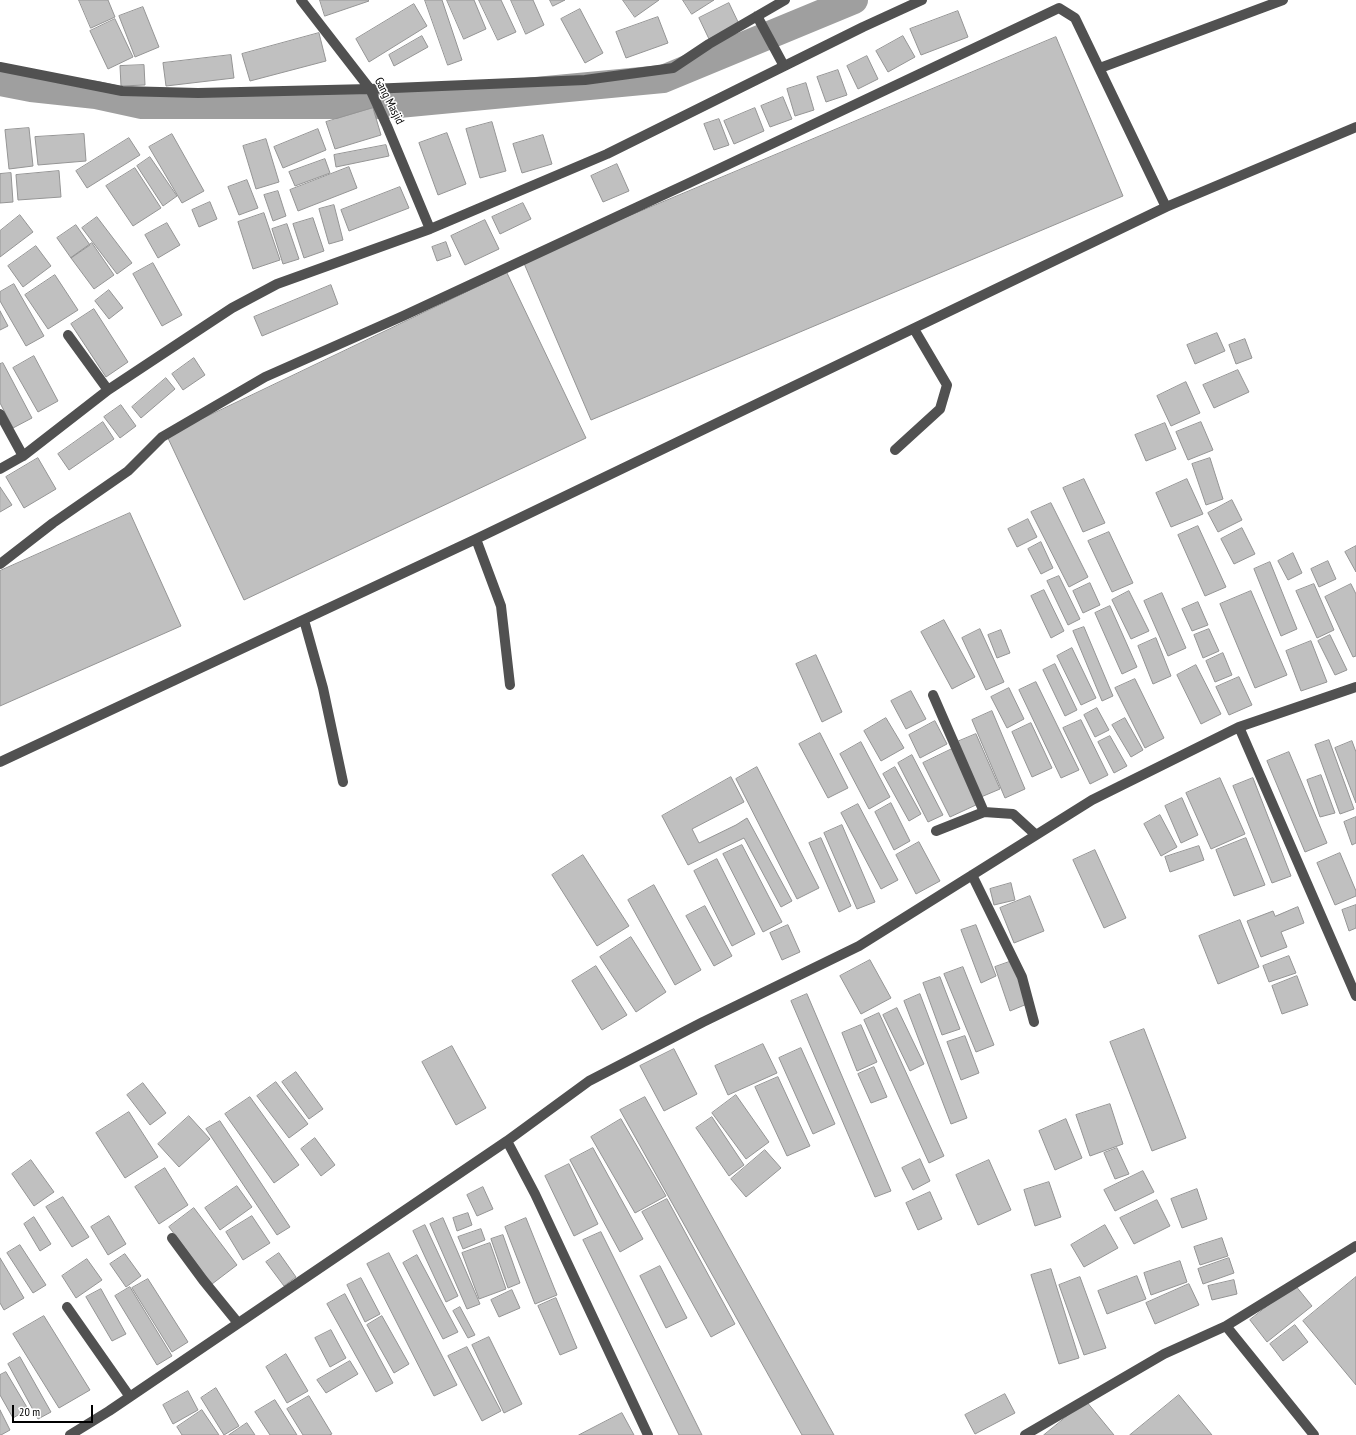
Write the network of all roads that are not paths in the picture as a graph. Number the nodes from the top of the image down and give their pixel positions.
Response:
1 (301, 0) edge
2 (785, 0) edge
3 (922, 0) edge
4 (1283, 0) edge
5 (757, 16) junction
6 (784, 66) junction
7 (0, 67) edge
8 (1100, 68) junction
9 (371, 92) junction
10 (1356, 127) edge
11 (1166, 206) junction
12 (430, 228) junction
13 (914, 329) junction
14 (68, 334) dead end
15 (108, 390) junction
16 (0, 414) edge
17 (894, 450) dead end
18 (23, 456) junction
19 (0, 469) edge
20 (476, 539) junction
21 (0, 564) edge
22 (304, 620) junction
23 (510, 685) dead end
24 (1356, 687) edge
25 (933, 695) dead end
26 (1238, 726) junction
27 (0, 762) edge
28 (343, 782) dead end
29 (984, 812) junction
30 (936, 831) dead end
31 (1036, 835) junction
32 (972, 875) junction
33 (1356, 996) edge
34 (1034, 1022) dead end
35 (507, 1141) junction
36 (172, 1238) dead end
37 (1356, 1246) edge
38 (67, 1307) dead end
39 (238, 1323) junction
40 (1226, 1326) junction
41 (130, 1397) junction
42 (70, 1435) edge
43 (648, 1435) edge
44 (1025, 1435) edge
45 (1314, 1435) edge

1 - 9 street, Gang Masjid
2 - 5 street
3 - 6 street
4 - 8 street
5 - 6 street
5 - 9 street
6 - 12 street
7 - 9 street
8 - 11 street
8 - 21 street
9 - 12 street, Gang Masjid
10 - 11 street
11 - 13 street
12 - 15 street
13 - 17 street
13 - 20 street
14 - 15 street
15 - 18 street
16 - 18 street
18 - 19 street
20 - 22 street
20 - 23 street
22 - 27 street
22 - 28 street
24 - 26 street
25 - 29 street
26 - 31 street
26 - 33 street
29 - 30 street
29 - 31 street
31 - 32 street
32 - 34 street
32 - 35 street
35 - 39 street
35 - 43 street
36 - 39 street
37 - 40 street
38 - 41 street
39 - 41 street
40 - 44 street
40 - 45 street
41 - 42 street

